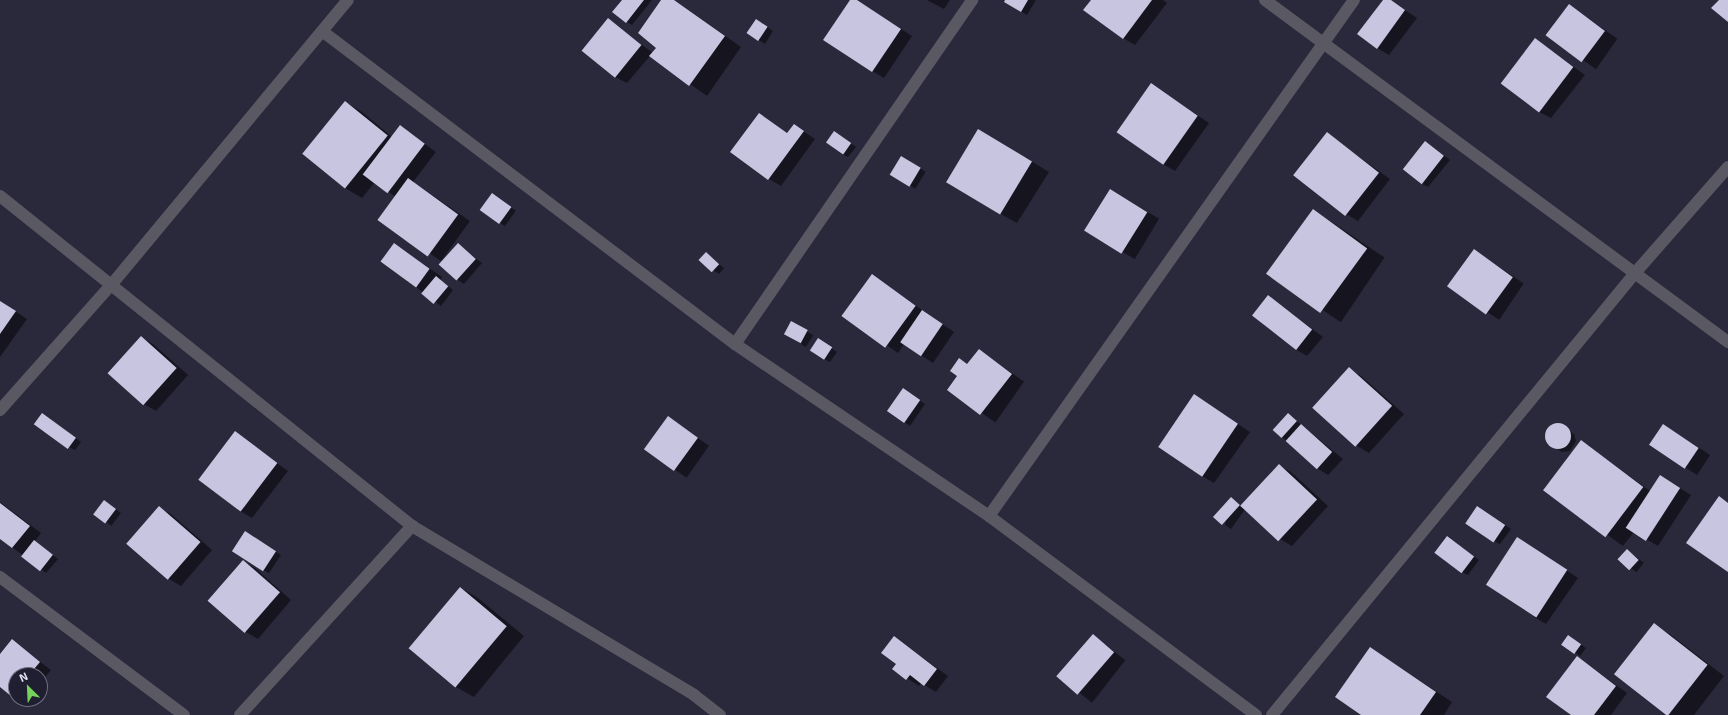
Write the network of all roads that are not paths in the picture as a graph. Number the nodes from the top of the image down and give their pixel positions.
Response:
1 (348, 0) edge
2 (972, 0) edge
3 (1265, 0) edge
4 (1354, 0) edge
5 (322, 31) junction
6 (1323, 43) junction
7 (1728, 167) edge
8 (0, 196) edge
9 (1635, 273) junction
10 (112, 284) junction
11 (1728, 342) edge
12 (735, 344) junction
13 (0, 410) edge
14 (989, 516) junction
15 (412, 526) junction
16 (0, 577) edge
17 (184, 715) edge
18 (240, 715) edge
19 (720, 715) edge
20 (1256, 715) edge
21 (1272, 715) edge

1 - 5 street
2 - 12 street
3 - 6 street
4 - 6 street
5 - 10 street
5 - 12 street
6 - 9 street
6 - 14 street
7 - 9 street
8 - 10 street
9 - 11 street
9 - 21 street
10 - 13 street
10 - 15 street
12 - 14 street
14 - 20 street
15 - 18 street
15 - 19 street
16 - 17 street

